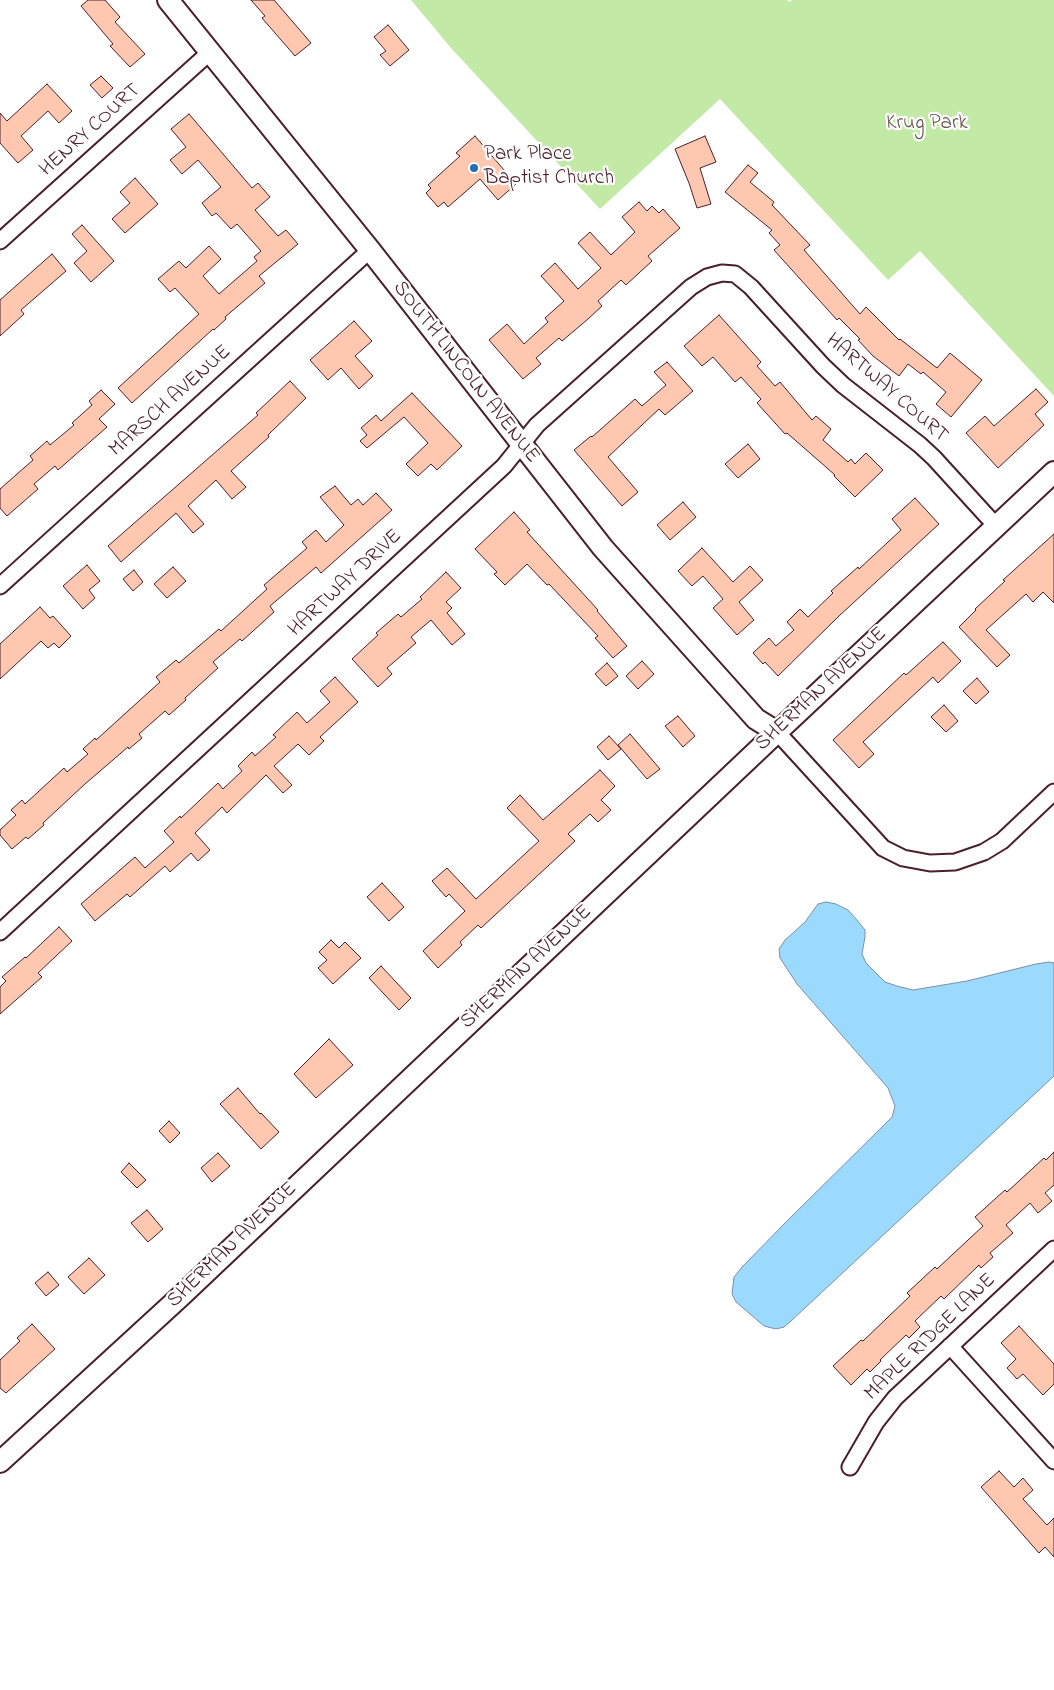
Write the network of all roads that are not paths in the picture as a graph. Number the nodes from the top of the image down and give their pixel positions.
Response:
1 (168, 0) edge
2 (210, 53) junction
3 (0, 241) edge
4 (370, 250) junction
5 (722, 273) joint
6 (522, 445) junction
7 (1054, 472) edge
8 (996, 526) junction
9 (0, 586) edge
10 (777, 732) junction
11 (1054, 792) edge
12 (0, 932) edge
13 (1054, 1249) edge
14 (950, 1346) junction
15 (0, 1462) edge
16 (1054, 1462) edge
17 (850, 1467) dead end

1 - 2 street, SOUTH LINCOLN AVENUE
2 - 3 street, HENRY COURT
2 - 4 street, SOUTH LINCOLN AVENUE
4 - 6 street, SOUTH LINCOLN AVENUE
4 - 9 street, MARSCH AVENUE
5 - 6 street, HARTWAY DRIVE
5 - 8 street, HARTWAY COURT
6 - 10 street, SOUTH LINCOLN AVENUE
6 - 12 street, HARTWAY DRIVE
7 - 8 street, SHERMAN AVENUE
8 - 10 street, SHERMAN AVENUE
10 - 11 street
10 - 15 street, SHERMAN AVENUE
13 - 14 street, MAPLE RIDGE LANE
14 - 16 street
14 - 17 street, MAPLE RIDGE LANE

